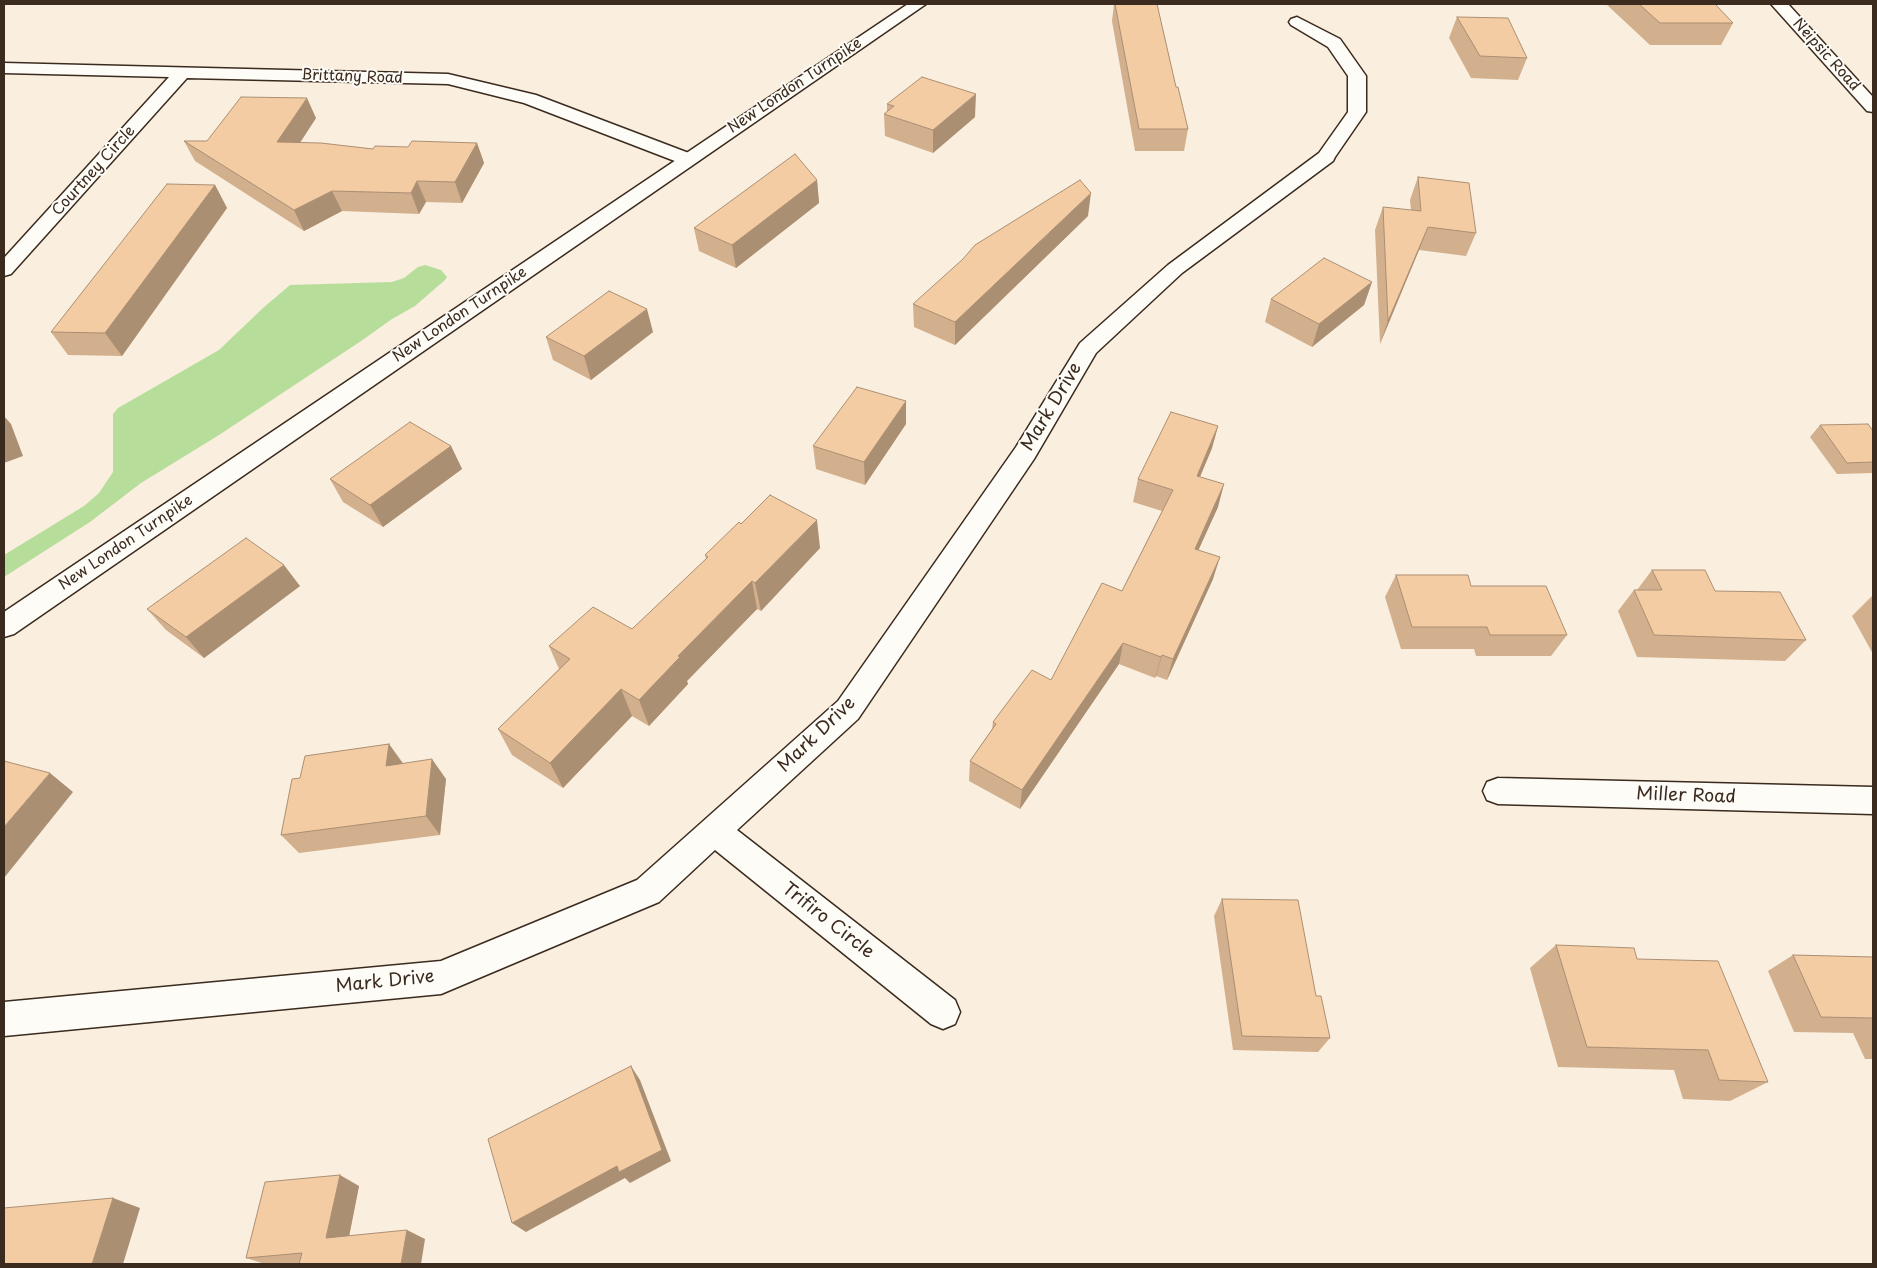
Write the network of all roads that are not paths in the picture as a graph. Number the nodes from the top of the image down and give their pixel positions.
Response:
1 (918, 4) edge
2 (1778, 4) edge
3 (1297, 22) dead end
4 (4, 68) edge
5 (184, 72) junction
6 (1873, 107) edge
7 (687, 160) junction
8 (4, 270) edge
9 (4, 626) edge
10 (1498, 791) dead end
11 (1873, 801) edge
12 (714, 831) junction
13 (943, 1012) dead end
14 (4, 1019) edge

1 - 7 street, New London Turnpike
2 - 6 street, Neipsic Road
3 - 12 street, Mark Drive
4 - 5 street, Brittany Road
5 - 7 street, Brittany Road
5 - 8 street, Courtney Circle
7 - 9 street, New London Turnpike
10 - 11 street, Miller Road
12 - 13 street, Trifiro Circle
12 - 14 street, Mark Drive

